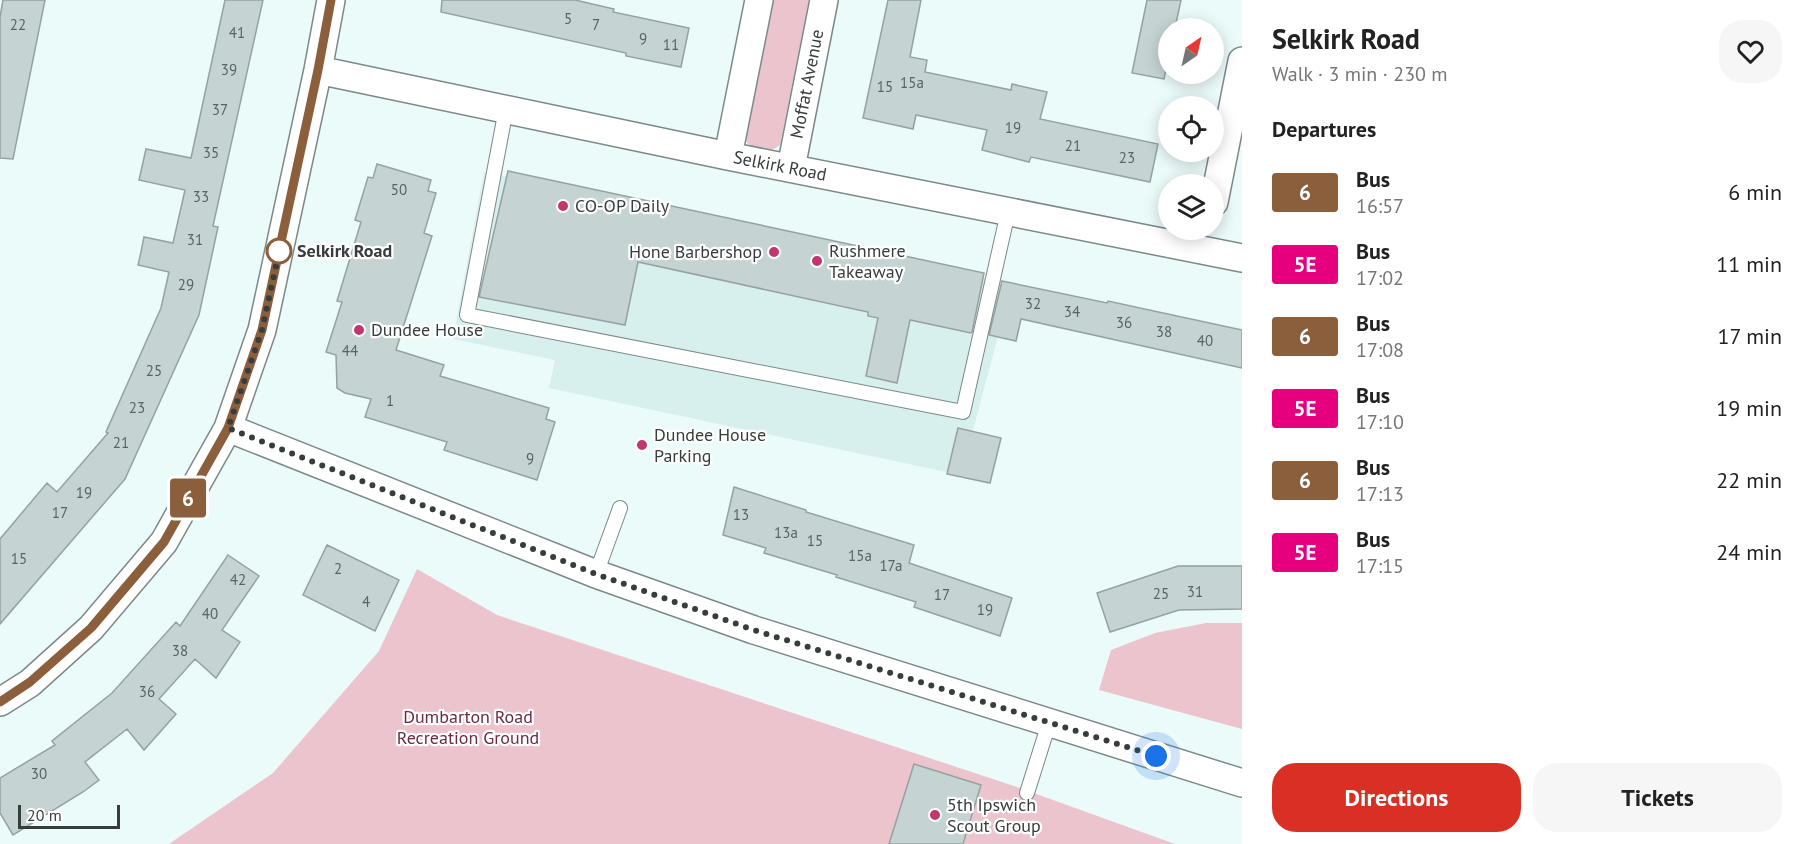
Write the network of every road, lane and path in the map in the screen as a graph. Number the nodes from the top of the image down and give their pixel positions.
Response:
1 (331, 0) edge
2 (759, 0) edge
3 (824, 0) edge
4 (1242, 61) edge
5 (318, 70) junction
6 (506, 109) junction
7 (728, 156) junction
8 (791, 168) junction
9 (1220, 174) edge
10 (1008, 212) junction
11 (1158, 233) edge
12 (1206, 240) edge
13 (1242, 258) edge
14 (228, 428) junction
15 (620, 508) dead end
16 (596, 574) junction
17 (0, 702) edge
18 (1048, 723) junction
19 (1242, 783) edge
20 (1027, 793) dead end

1 - 5 street
2 - 7 street
3 - 8 street, Moffat Avenue
4 - 9 street
5 - 6 street, Selkirk Road
5 - 14 street
6 - 7 street, Selkirk Road
6 - 10 lane
7 - 8 street, Selkirk Road
8 - 10 street, Selkirk Road
10 - 11 street, Selkirk Road
12 - 13 street, Selkirk Road
14 - 16 street
14 - 17 street
15 - 16 lane
16 - 18 street
18 - 19 street
18 - 20 lane

